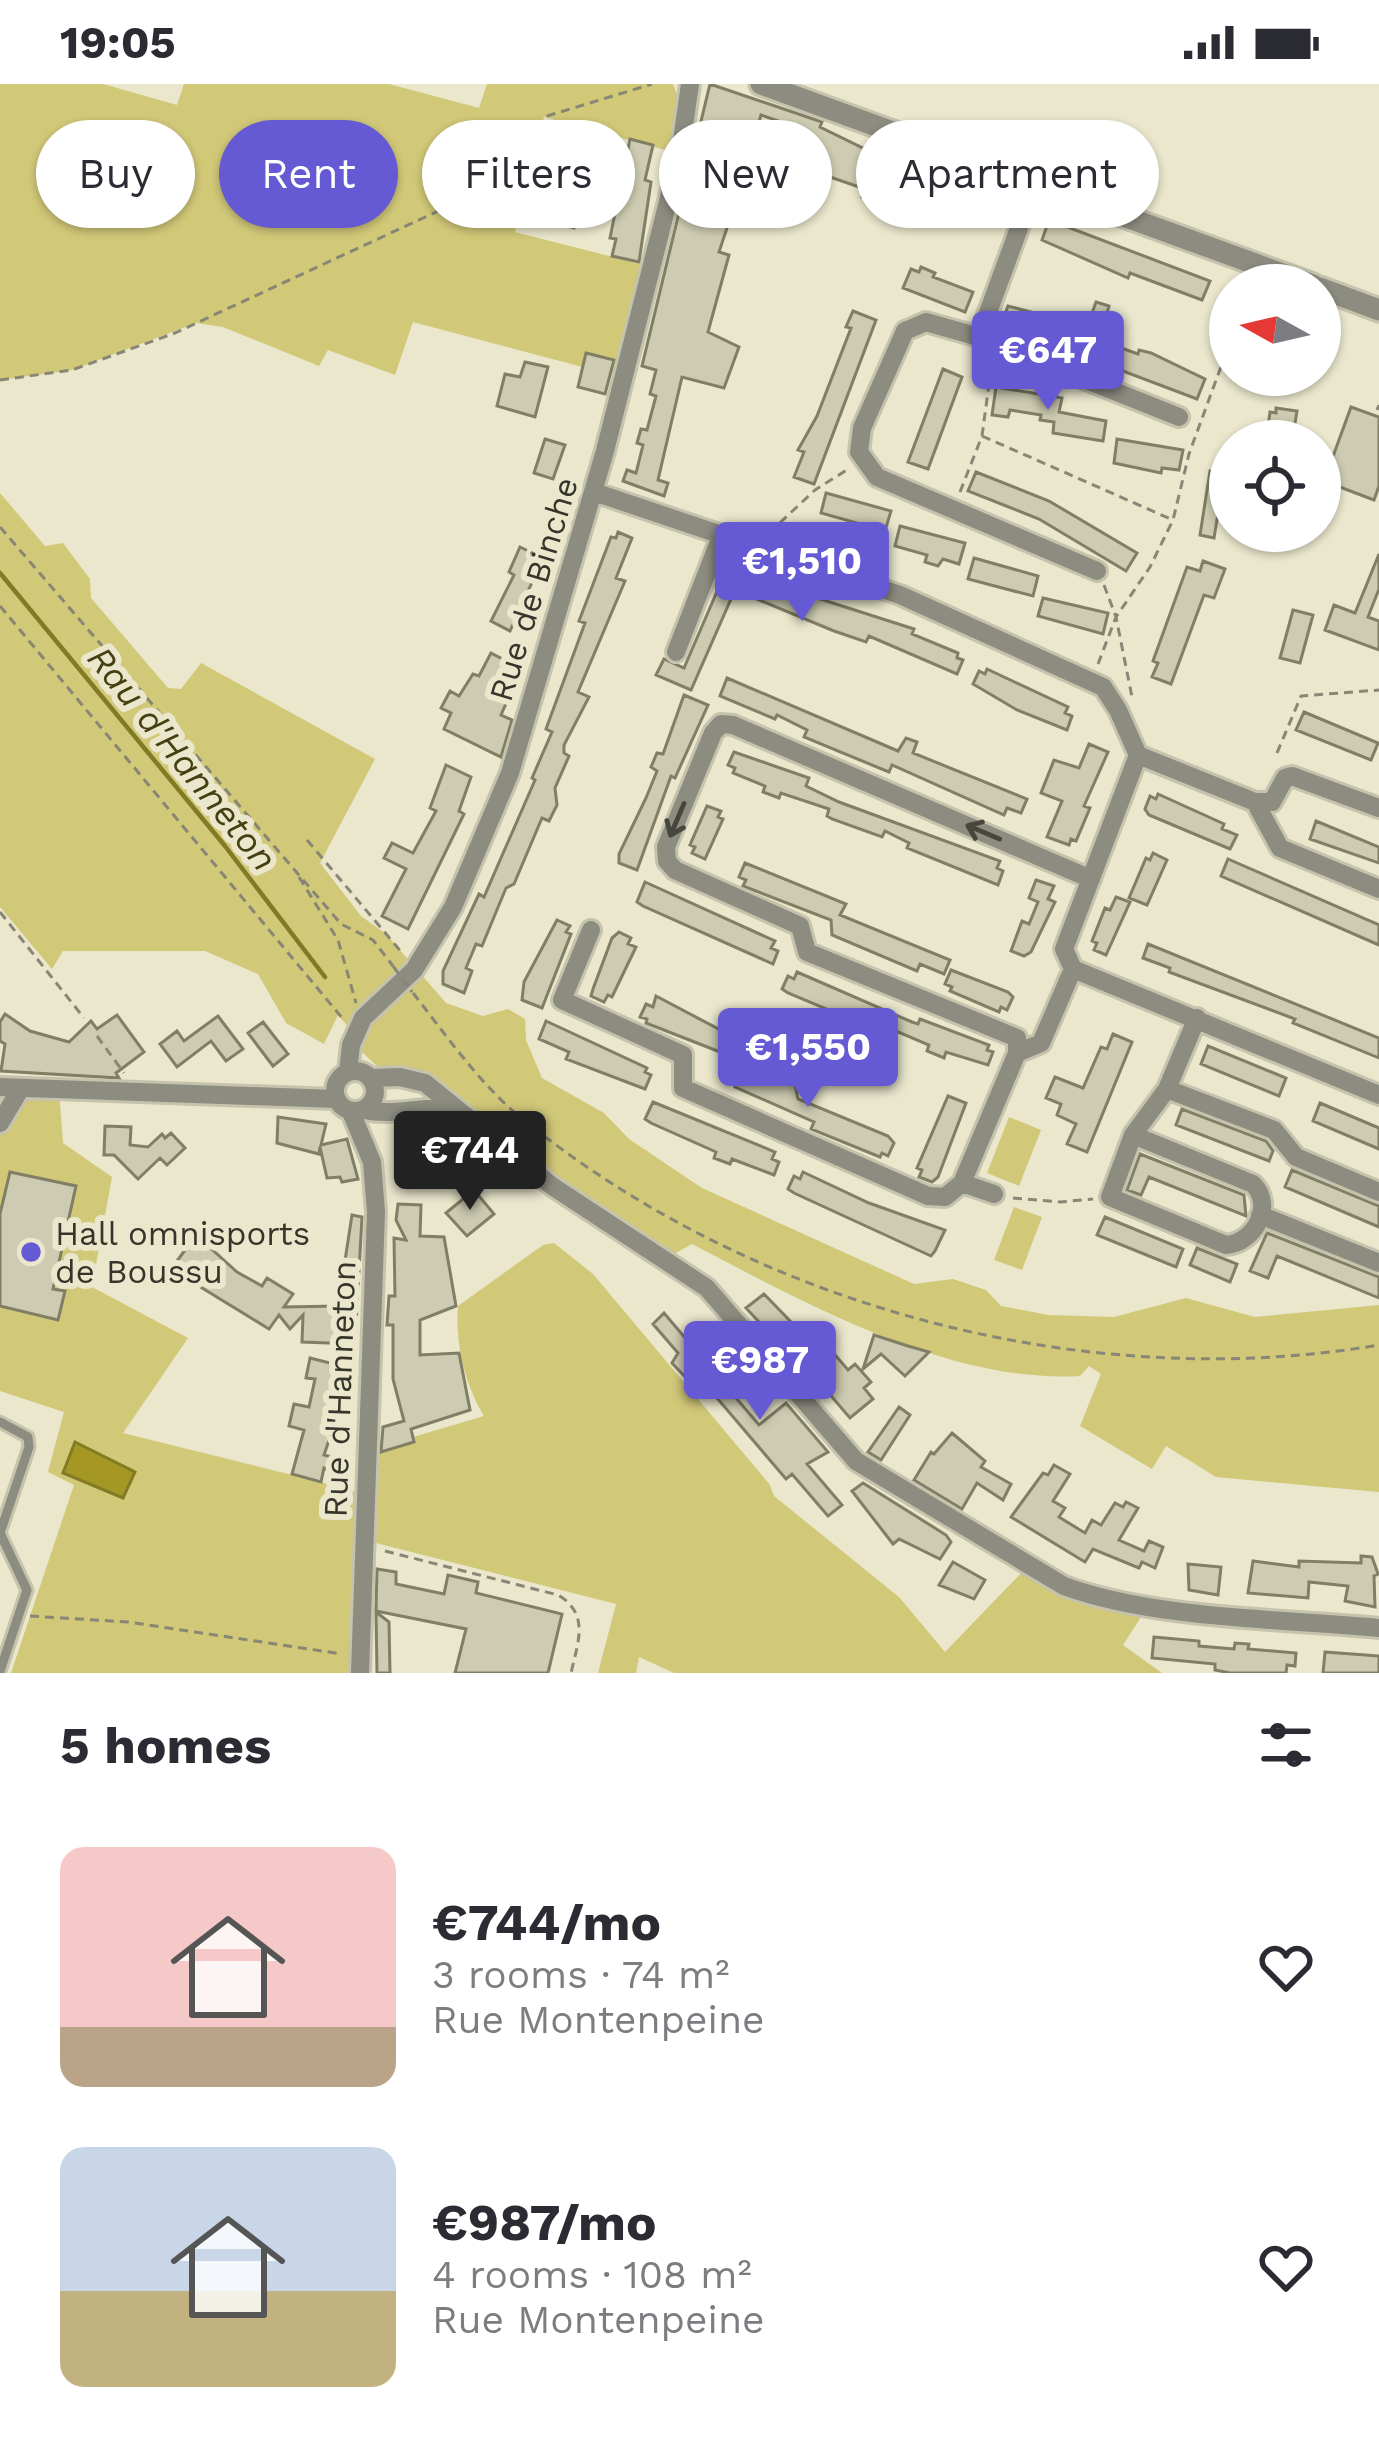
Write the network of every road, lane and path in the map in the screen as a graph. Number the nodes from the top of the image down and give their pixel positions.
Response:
1 (652, 84) edge
2 (690, 84) edge
3 (761, 84) edge
4 (862, 120) edge
5 (1022, 228) edge
6 (1159, 228) edge
7 (1258, 264) edge
8 (1341, 295) edge
9 (1379, 310) edge
10 (987, 340) junction
11 (0, 380) edge
12 (1210, 396) edge
13 (1179, 416) dead end
14 (982, 436) junction
15 (862, 460) junction
16 (594, 492) junction
17 (952, 510) junction
18 (1173, 520) junction
19 (0, 527) edge
20 (722, 534) junction
21 (755, 546) junction
22 (1097, 571) joint
23 (0, 606) edge
24 (1116, 617) junction
25 (676, 652) dead end
26 (1092, 682) junction
27 (1379, 690) edge
28 (1133, 692) dead end
29 (1277, 753) dead end
30 (1138, 755) junction
31 (1255, 802) junction
32 (1379, 808) edge
33 (307, 840) dead end
34 (292, 866) junction
35 (1091, 878) junction
36 (1379, 889) edge
37 (0, 912) edge
38 (591, 930) dead end
39 (1073, 969) junction
40 (414, 970) junction
41 (84, 1018) dead end
42 (1197, 1018) junction
43 (355, 1035) junction
44 (97, 1036) dead end
45 (1017, 1053) junction
46 (348, 1072) junction
47 (371, 1078) junction
48 (10, 1087) edge
49 (1167, 1089) junction
50 (141, 1095) junction
51 (1379, 1095) edge
52 (350, 1107) junction
53 (456, 1111) junction
54 (395, 1115) junction
55 (0, 1123) edge
56 (1133, 1135) junction
57 (371, 1162) junction
58 (962, 1183) junction
59 (1379, 1192) edge
60 (994, 1194) joint
61 (1110, 1197) junction
62 (1260, 1215) junction
63 (1379, 1263) edge
64 (1379, 1345) edge
65 (0, 1422) edge
66 (363, 1545) junction
67 (18, 1618) junction
68 (1379, 1628) edge
69 (361, 1648) junction
70 (0, 1671) edge
71 (360, 1673) edge
72 (571, 1673) edge

1 - 11 path
2 - 16 street, Rue de Binche
3 - 4 street
5 - 10 street
6 - 7 street
8 - 9 street
10 - 13 street
10 - 14 path
10 - 15 street
12 - 18 path
14 - 17 path
14 - 18 path
15 - 17 street
15 - 21 path
16 - 20 street
16 - 40 street, Rue de Binche
17 - 22 street
18 - 24 path
19 - 34 path
20 - 21 street
20 - 25 street
21 - 26 street
22 - 24 path
23 - 43 path
24 - 26 path
24 - 28 path
26 - 30 street
27 - 29 path
30 - 31 street
30 - 35 street
31 - 32 street
31 - 36 street
33 - 40 path
34 - 43 path
34 - 64 path, bridge
35 - 39 street
35 -> 45 street
37 - 41 path
38 - 58 street
39 - 42 street
39 - 45 street
40 - 43 street, Rue de Binche
42 - 49 street
42 - 51 street
43 - 46 street, Rue de Binche
44 - 50 path
45 - 58 street
46 - 47 street
46 - 52 street, Rue de Binche
47 - 52 street
47 - 53 street
48 - 50 street
48 - 55 street
49 - 56 street
49 - 59 street
50 - 52 street
52 - 54 street
52 - 57 street, Rue d'Hanneton
53 - 54 street
53 - 68 street
54 - 57 street
56 - 61 street
56 - 62 street
57 - 66 street, Rue d'Hanneton
58 - 60 street
60 - 61 path
61 - 62 street
62 - 63 street
65 - 67 lane
66 - 69 street, Rue d'Hanneton
66 - 72 path
67 - 69 path
67 - 70 lane
69 - 71 street, Rue d'Hanneton

